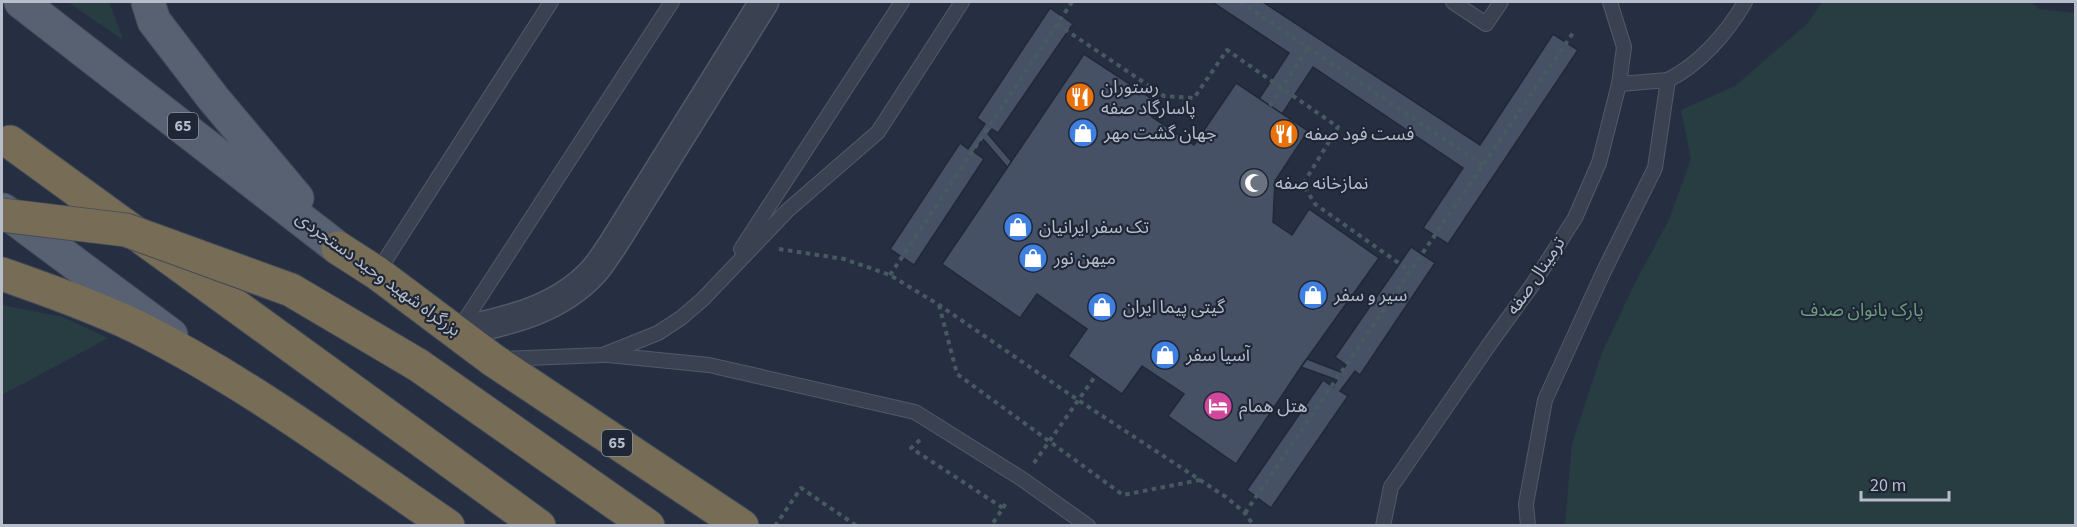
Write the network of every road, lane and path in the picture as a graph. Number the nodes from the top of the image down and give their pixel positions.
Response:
1 (148, 2) edge
2 (551, 2) edge
3 (672, 2) edge
4 (764, 2) edge
5 (902, 2) edge
6 (962, 2) edge
7 (1072, 2) edge
8 (1239, 2) edge
9 (1453, 2) edge
10 (1501, 2) edge
11 (1610, 2) edge
12 (1745, 2) edge
13 (17, 6) edge
14 (1057, 24) junction
15 (1573, 33) dead end
16 (1308, 48) junction
17 (1668, 80) junction
18 (1619, 84) junction
19 (1270, 106) dead end
20 (10, 141) dead end
21 (1483, 165) junction
22 (2, 209) edge
23 (2, 215) edge
24 (754, 245) junction
25 (338, 248) junction
26 (1410, 271) junction
27 (377, 273) junction
28 (2, 274) edge
29 (725, 274) junction
30 (890, 275) junction
31 (939, 305) junction
32 (457, 332) junction
33 (603, 355) junction
34 (493, 360) junction
35 (1096, 375) dead end
36 (234, 381) junction
37 (1078, 400) junction
38 (1050, 441) junction
39 (920, 454) dead end
40 (1022, 479) junction
41 (1200, 480) junction
42 (1007, 501) dead end
43 (1003, 508) junction
44 (1245, 513) junction
45 (448, 525) edge
46 (539, 525) edge
47 (648, 525) edge
48 (742, 525) edge
49 (775, 525) edge
50 (857, 525) edge
51 (991, 525) edge
52 (1088, 525) edge
53 (1254, 525) edge
54 (1383, 525) edge
55 (1528, 525) edge

1 - 25 main road
2 - 27 lane
3 - 32 lane
4 - 32 street
5 - 29 lane
6 - 24 lane
7 - 14 path
8 - 16 path
9 - 10 lane
11 - 18 lane, ترمینال صفه
12 - 17 lane
13 - 25 main road, بزرگراه شهید وحید دستجردی / 65
14 - 26 path
14 - 30 path
15 - 21 path
16 - 19 path
16 - 21 path
17 - 18 lane
17 - 55 lane
18 - 54 lane, ترمینال صفه
20 - 46 highway
21 - 26 path
22 - 36 main road
23 - 47 highway, bridge
24 - 29 lane
24 - 30 path
25 - 27 highway, بزرگراه شهید وحید دستجردی / 65
26 - 44 path
27 - 32 highway, بزرگراه شهید وحید دستجردی / 65
28 - 36 highway
29 - 33 lane
30 - 31 path
31 - 37 path
31 - 38 path
32 - 34 highway, بزرگراه شهید وحید دستجردی / 65
33 - 34 lane
33 - 40 lane
34 - 48 highway, بزرگراه شهید وحید دستجردی / 65
35 - 37 path
36 - 45 highway
37 - 38 path
37 - 41 path
38 - 40 path
38 - 41 path
39 - 43 path
40 - 52 lane
41 - 44 path
42 - 43 path
43 - 51 path
44 - 53 path
49 - 50 path

